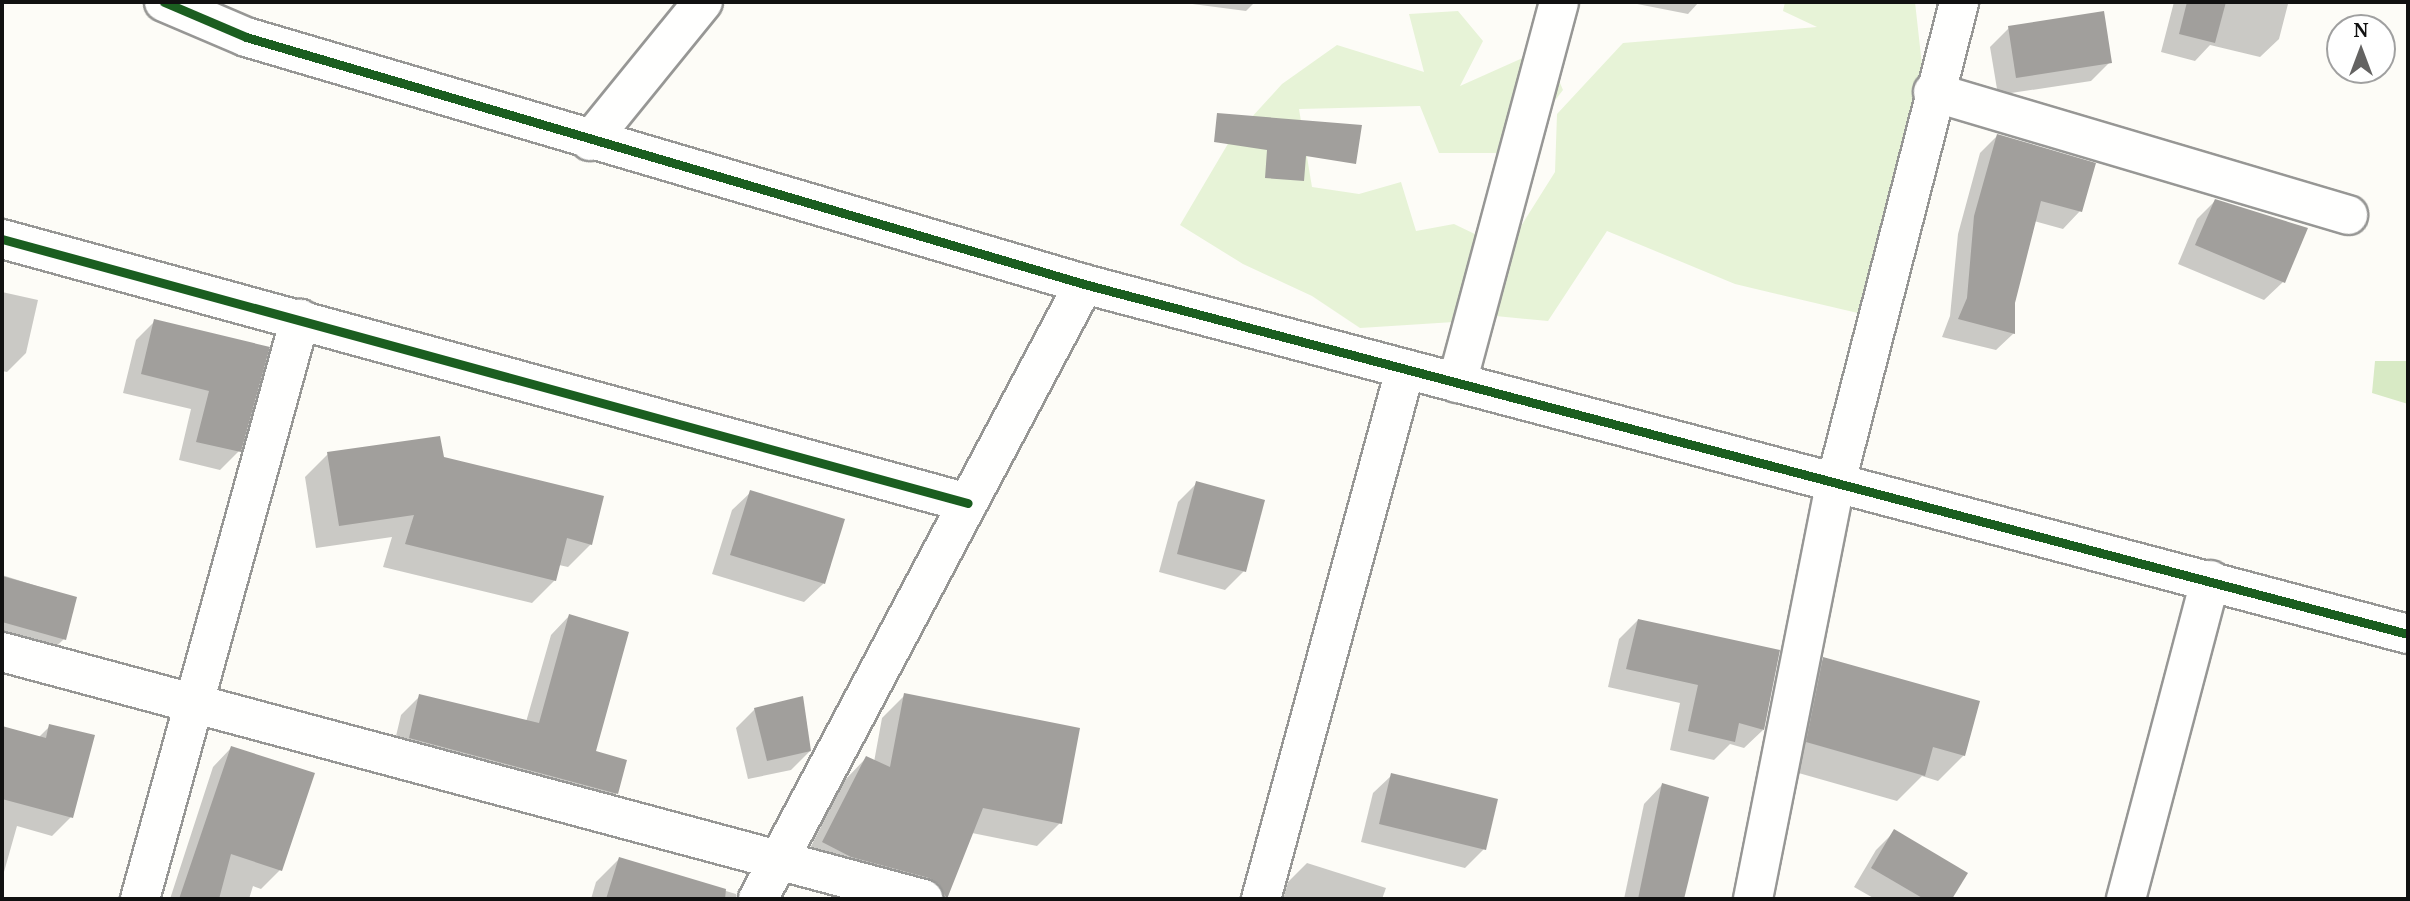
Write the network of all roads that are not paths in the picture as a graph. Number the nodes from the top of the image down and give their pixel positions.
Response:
1 (164, 2) edge
2 (703, 2) edge
3 (1559, 2) edge
4 (1959, 2) edge
5 (1933, 92) junction
6 (590, 141) junction
7 (2348, 215) dead end
8 (2, 239) edge
9 (1084, 284) junction
10 (300, 319) junction
11 (1405, 370) junction
12 (1457, 383) junction
13 (1835, 485) junction
14 (968, 503) junction
15 (2210, 580) junction
16 (2408, 635) edge
17 (2, 652) edge
18 (194, 704) junction
19 (778, 860) junction
20 (140, 899) edge
21 (758, 899) edge
22 (923, 899) edge
23 (1261, 899) edge
24 (1753, 899) edge
25 (2126, 899) edge

1 - 6 street
2 - 6 street
3 - 12 street
4 - 5 street
5 - 7 street
5 - 13 street
6 - 9 street
8 - 10 street
9 - 11 street
9 - 14 street
10 - 14 street
10 - 18 street
11 - 12 street
11 - 23 street
12 - 13 street
13 - 15 street
13 - 24 street
14 - 19 street
15 - 16 street
15 - 25 street
17 - 18 street
18 - 19 street
18 - 20 street
19 - 21 street
19 - 22 street

